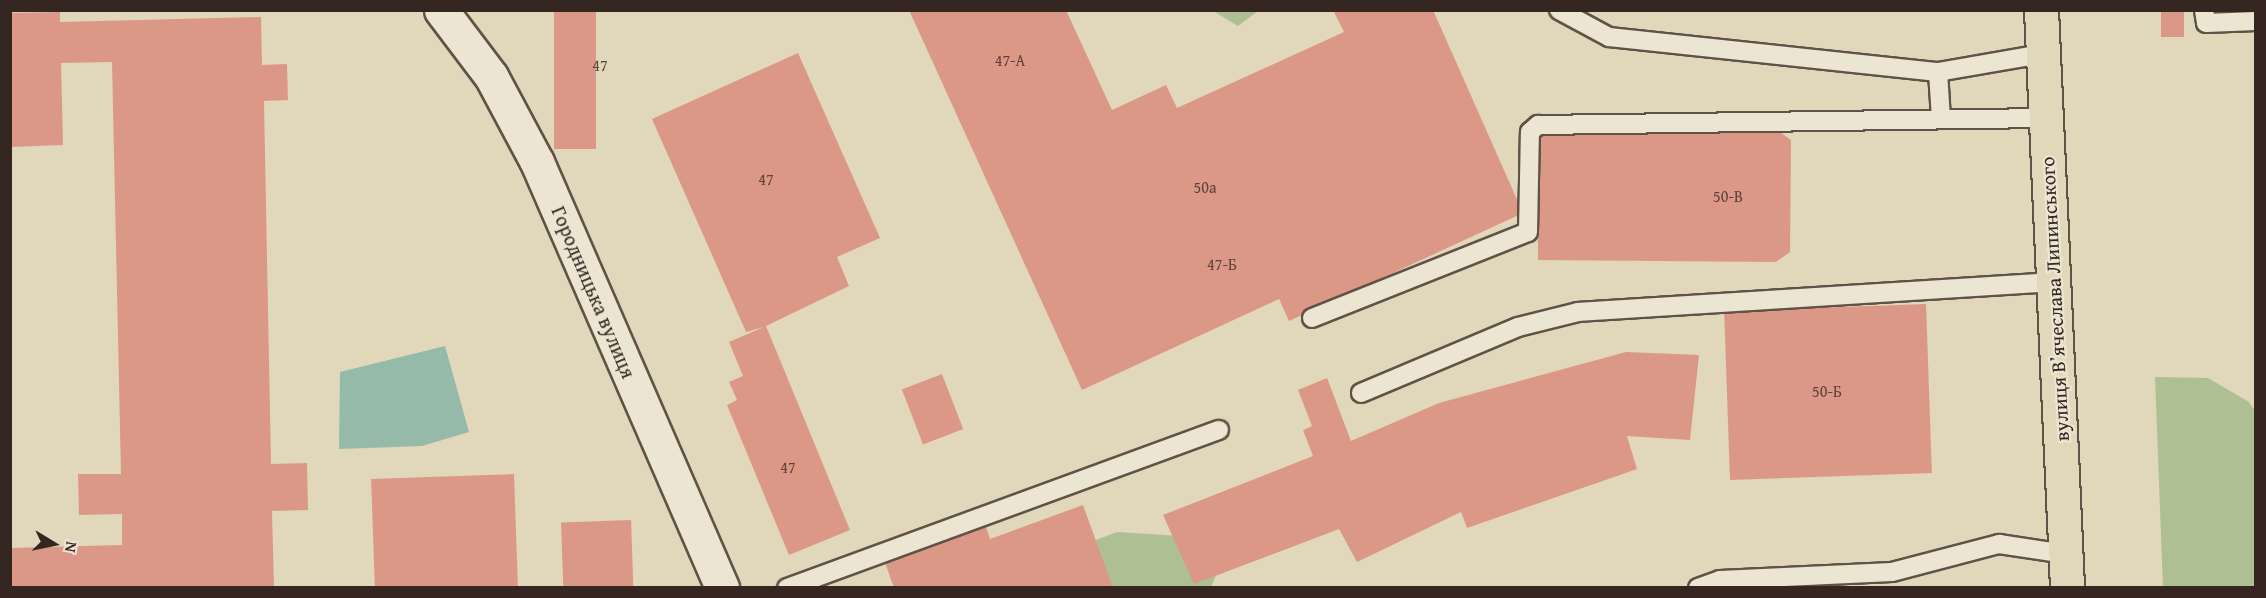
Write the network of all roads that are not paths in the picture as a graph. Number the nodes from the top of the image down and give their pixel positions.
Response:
1 (441, 10) edge
2 (1558, 10) edge
3 (2042, 10) edge
4 (2205, 17) edge
5 (2256, 21) edge
6 (2042, 54) junction
7 (1938, 72) junction
8 (2045, 117) junction
9 (1941, 119) junction
10 (2053, 282) junction
11 (1312, 318) dead end
12 (1361, 393) dead end
13 (1219, 430) dead end
14 (2066, 554) junction
15 (1892, 580) edge
16 (722, 588) edge
17 (787, 588) edge
18 (1698, 588) edge
19 (2067, 588) edge

1 - 16 street, Городницька вулиця
2 - 7 lane
3 - 6 main road, вулиця Вʼячеслава Липинського
4 - 5 lane
6 - 7 lane
6 - 8 main road, вулиця Вʼячеслава Липинського
7 - 9 lane
8 - 9 lane
8 - 10 main road, вулиця Вʼячеслава Липинського
9 - 11 lane
10 - 12 lane
10 - 14 main road, вулиця Вʼячеслава Липинського
13 - 17 lane
14 - 15 lane
14 - 19 main road, вулиця Вʼячеслава Липинського
15 - 18 lane

